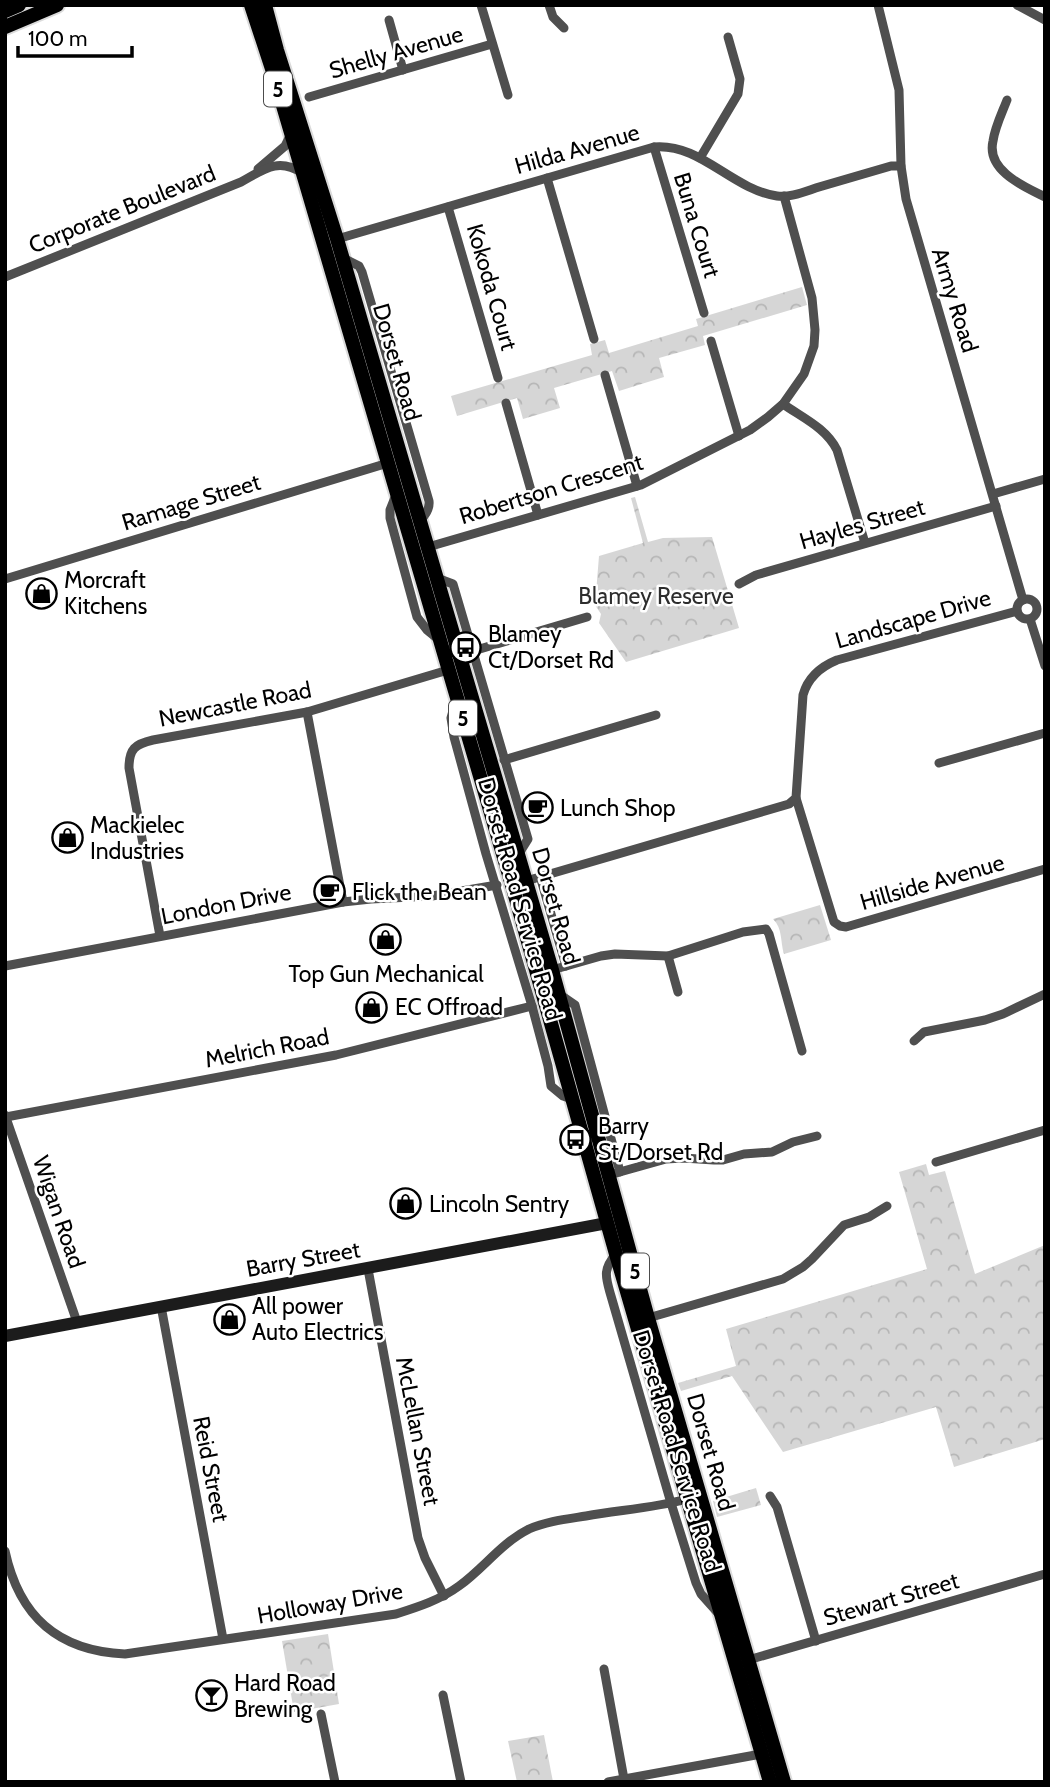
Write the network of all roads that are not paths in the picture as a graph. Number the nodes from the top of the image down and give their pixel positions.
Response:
1 (19, 5) edge
2 (57, 5) edge
3 (251, 5) edge
4 (265, 5) edge
5 (481, 5) edge
6 (549, 5) edge
7 (878, 5) edge
8 (1017, 5) edge
9 (5, 11) edge
10 (389, 20) dead end
11 (1045, 20) edge
12 (5, 27) edge
13 (564, 29) dead end
14 (728, 37) dead end
15 (492, 44) junction
16 (403, 70) junction
17 (508, 95) dead end
18 (309, 97) dead end
19 (1007, 100) dead end
20 (291, 134) junction
21 (654, 147) junction
22 (700, 158) junction
23 (901, 166) junction
24 (302, 173) junction
25 (252, 175) junction
26 (547, 178) junction
27 (784, 196) junction
28 (1045, 197) edge
29 (448, 207) junction
30 (330, 241) junction
31 (343, 258) junction
32 (5, 278) edge
33 (704, 313) dead end
34 (594, 339) dead end
35 (711, 341) dead end
36 (370, 350) junction
37 (359, 364) junction
38 (605, 375) dead end
39 (498, 379) dead end
40 (506, 403) dead end
41 (783, 404) junction
42 (739, 436) junction
43 (395, 461) junction
44 (1045, 479) edge
45 (637, 486) junction
46 (397, 494) junction
47 (993, 494) junction
48 (996, 506) junction
49 (538, 515) junction
50 (420, 521) junction
51 (865, 543) junction
52 (428, 547) junction
53 (413, 551) junction
54 (437, 578) junction
55 (5, 579) edge
56 (739, 584) dead end
57 (1023, 600) junction
58 (1041, 607) edge
59 (1017, 611) junction
60 (587, 617) dead end
61 (1030, 619) junction
62 (440, 640) junction
63 (473, 651) junction
64 (1045, 666) edge
65 (448, 670) junction
66 (457, 698) junction
67 (306, 712) junction
68 (656, 715) dead end
69 (479, 720) junction
70 (1045, 733) edge
71 (499, 742) junction
72 (504, 760) junction
73 (939, 763) dead end
74 (796, 798) junction
75 (518, 855) junction
76 (1045, 869) edge
77 (526, 881) junction
78 (497, 885) junction
79 (343, 902) junction
80 (160, 936) junction
81 (668, 956) junction
82 (5, 966) edge
83 (566, 966) junction
84 (552, 970) junction
85 (678, 992) dead end
86 (559, 994) junction
87 (1045, 994) edge
88 (532, 1006) junction
89 (914, 1041) dead end
90 (802, 1051) dead end
91 (585, 1089) junction
92 (572, 1099) junction
93 (6, 1116) edge
94 (1045, 1130) edge
95 (817, 1136) dead end
96 (936, 1162) dead end
97 (615, 1174) junction
98 (887, 1206) dead end
99 (614, 1221) junction
100 (616, 1254) junction
101 (368, 1269) junction
102 (161, 1306) junction
103 (648, 1318) junction
104 (77, 1322) junction
105 (5, 1336) edge
106 (770, 1496) dead end
107 (687, 1499) junction
108 (671, 1503) junction
109 (5, 1551) edge
110 (1045, 1574) edge
111 (444, 1596) junction
112 (720, 1614) junction
113 (223, 1639) junction
114 (817, 1641) junction
115 (742, 1662) junction
116 (604, 1669) dead end
117 (443, 1695) dead end
118 (321, 1714) dead end
119 (768, 1752) junction
120 (630, 1779) edge
121 (335, 1782) edge
122 (461, 1782) edge
123 (608, 1782) edge
124 (770, 1782) edge
125 (785, 1782) edge

1 - 9 main road
2 - 12 main road
3 - 20 main road, Dorset Road / 5
4 - 30 main road, Dorset Road / 5
5 - 15 street
6 - 13 street
7 - 23 street, Army Road
8 - 11 street
10 - 16 street
14 - 22 street
15 - 16 street, Shelly Avenue
15 - 17 street
16 - 18 street, Shelly Avenue
19 - 28 street
20 - 24 main road, Dorset Road / 5
20 - 25 street, Corporate Boulevard
21 - 22 street, Hilda Avenue
21 - 26 street, Hilda Avenue
21 - 33 street, Buna Court
22 - 27 street, Hilda Avenue
23 - 27 street
23 - 47 street, Army Road
24 - 25 street, Corporate Boulevard
24 - 30 main road, Dorset Road / 5
25 - 32 street, Corporate Boulevard
26 - 29 street, Hilda Avenue
26 - 34 street
27 - 41 street, Robertson Crescent
29 - 30 street, Hilda Avenue
29 - 39 street, Kokoda Court
30 - 31 main road, Dorset Road / 5
30 - 37 main road, Dorset Road / 5
31 - 36 main road, Dorset Road / 5
31 - 50 street
35 - 42 street
36 - 37 main road
36 - 43 main road, Dorset Road / 5
37 - 43 main road, Dorset Road / 5
38 - 45 street
40 - 49 street
41 - 42 street, Robertson Crescent
41 - 51 street
42 - 45 street, Robertson Crescent
43 - 46 main road, Dorset Road / 5
43 - 50 main road, Dorset Road / 5
43 - 55 street, Ramage Street
44 - 47 street
45 - 49 street, Robertson Crescent
46 - 53 main road, Dorset Road / 5
46 - 62 street
47 - 48 street, Army Road
48 - 51 street, Hayles Street
48 - 57 street, Army Road
49 - 52 street, Robertson Crescent
50 - 52 main road, Dorset Road / 5
51 - 56 street, Hayles Street
52 - 53 main road
52 - 54 main road, Dorset Road / 5
53 - 62 main road, Dorset Road / 5
54 - 63 street, Dorset Road Service Road
54 - 69 main road, Dorset Road / 5
57 - 58 street
57 - 59 street
58 - 61 street
59 - 61 street
59 - 74 street, Landscape Drive
60 - 63 street
61 - 64 street
62 - 65 main road, Dorset Road / 5
63 - 71 street, Dorset Road Service Road
65 - 66 main road, Dorset Road / 5
65 - 67 street, Newcastle Road
66 - 77 main road, Dorset Road / 5
66 - 78 street, Dorset Road Service Road
67 - 79 street
67 - 80 street, Newcastle Road
68 - 72 street
69 - 71 street, Dorset Road Service Road
69 - 75 main road, Dorset Road / 5
70 - 73 street
71 - 72 street, Dorset Road Service Road
72 - 75 street, Dorset Road Service Road
74 - 76 street, Hillside Avenue
74 - 77 street
75 - 77 main road, Dorset Road / 5
77 - 83 street, Dorset Road Service Road
77 - 84 main road, Dorset Road / 5
77 - 92 main road, Dorset Road / 5
78 - 79 street, London Drive
78 - 88 street, Dorset Road Service Road
79 - 80 street, London Drive
80 - 82 street, London Drive
81 - 83 street
81 - 85 street
81 - 90 street
83 - 84 street
84 - 86 main road, Dorset Road / 5
86 - 91 main road, Dorset Road / 5
86 - 97 street, Dorset Road Service Road
87 - 89 street
88 - 92 street, Dorset Road Service Road
88 - 93 street, Melrich Road
91 - 92 main road
91 - 97 main road, Dorset Road / 5
92 - 99 main road, Dorset Road / 5
93 - 104 street, Wigan Road
94 - 96 street
95 - 97 street
97 - 99 main road, Dorset Road / 5
98 - 103 street
99 - 100 main road, Dorset Road / 5
99 - 101 main road, Barry Street
99 - 103 main road, Dorset Road / 5
100 - 107 main road, Dorset Road / 5
100 - 108 street, Dorset Road Service Road
101 - 102 main road, Barry Street
101 - 111 street, McLellan Street
102 - 104 main road, Barry Street
102 - 113 street, Reid Street
103 - 115 main road, Dorset Road / 5
104 - 105 main road, Barry Street
106 - 114 street
107 - 108 street, Holloway Drive
107 - 112 main road, Dorset Road / 5
108 - 111 street, Holloway Drive
108 - 112 street, Dorset Road Service Road
109 - 113 street, Holloway Drive
110 - 114 street, Stewart Street
111 - 113 street, Holloway Drive
112 - 115 main road, Dorset Road / 5
114 - 115 street, Stewart Street
115 - 119 main road, Dorset Road / 5
116 - 120 street
117 - 122 street
118 - 121 street
119 - 120 street
119 - 124 main road, Dorset Road / 5
119 - 125 main road, Dorset Road / 5
120 - 123 street

